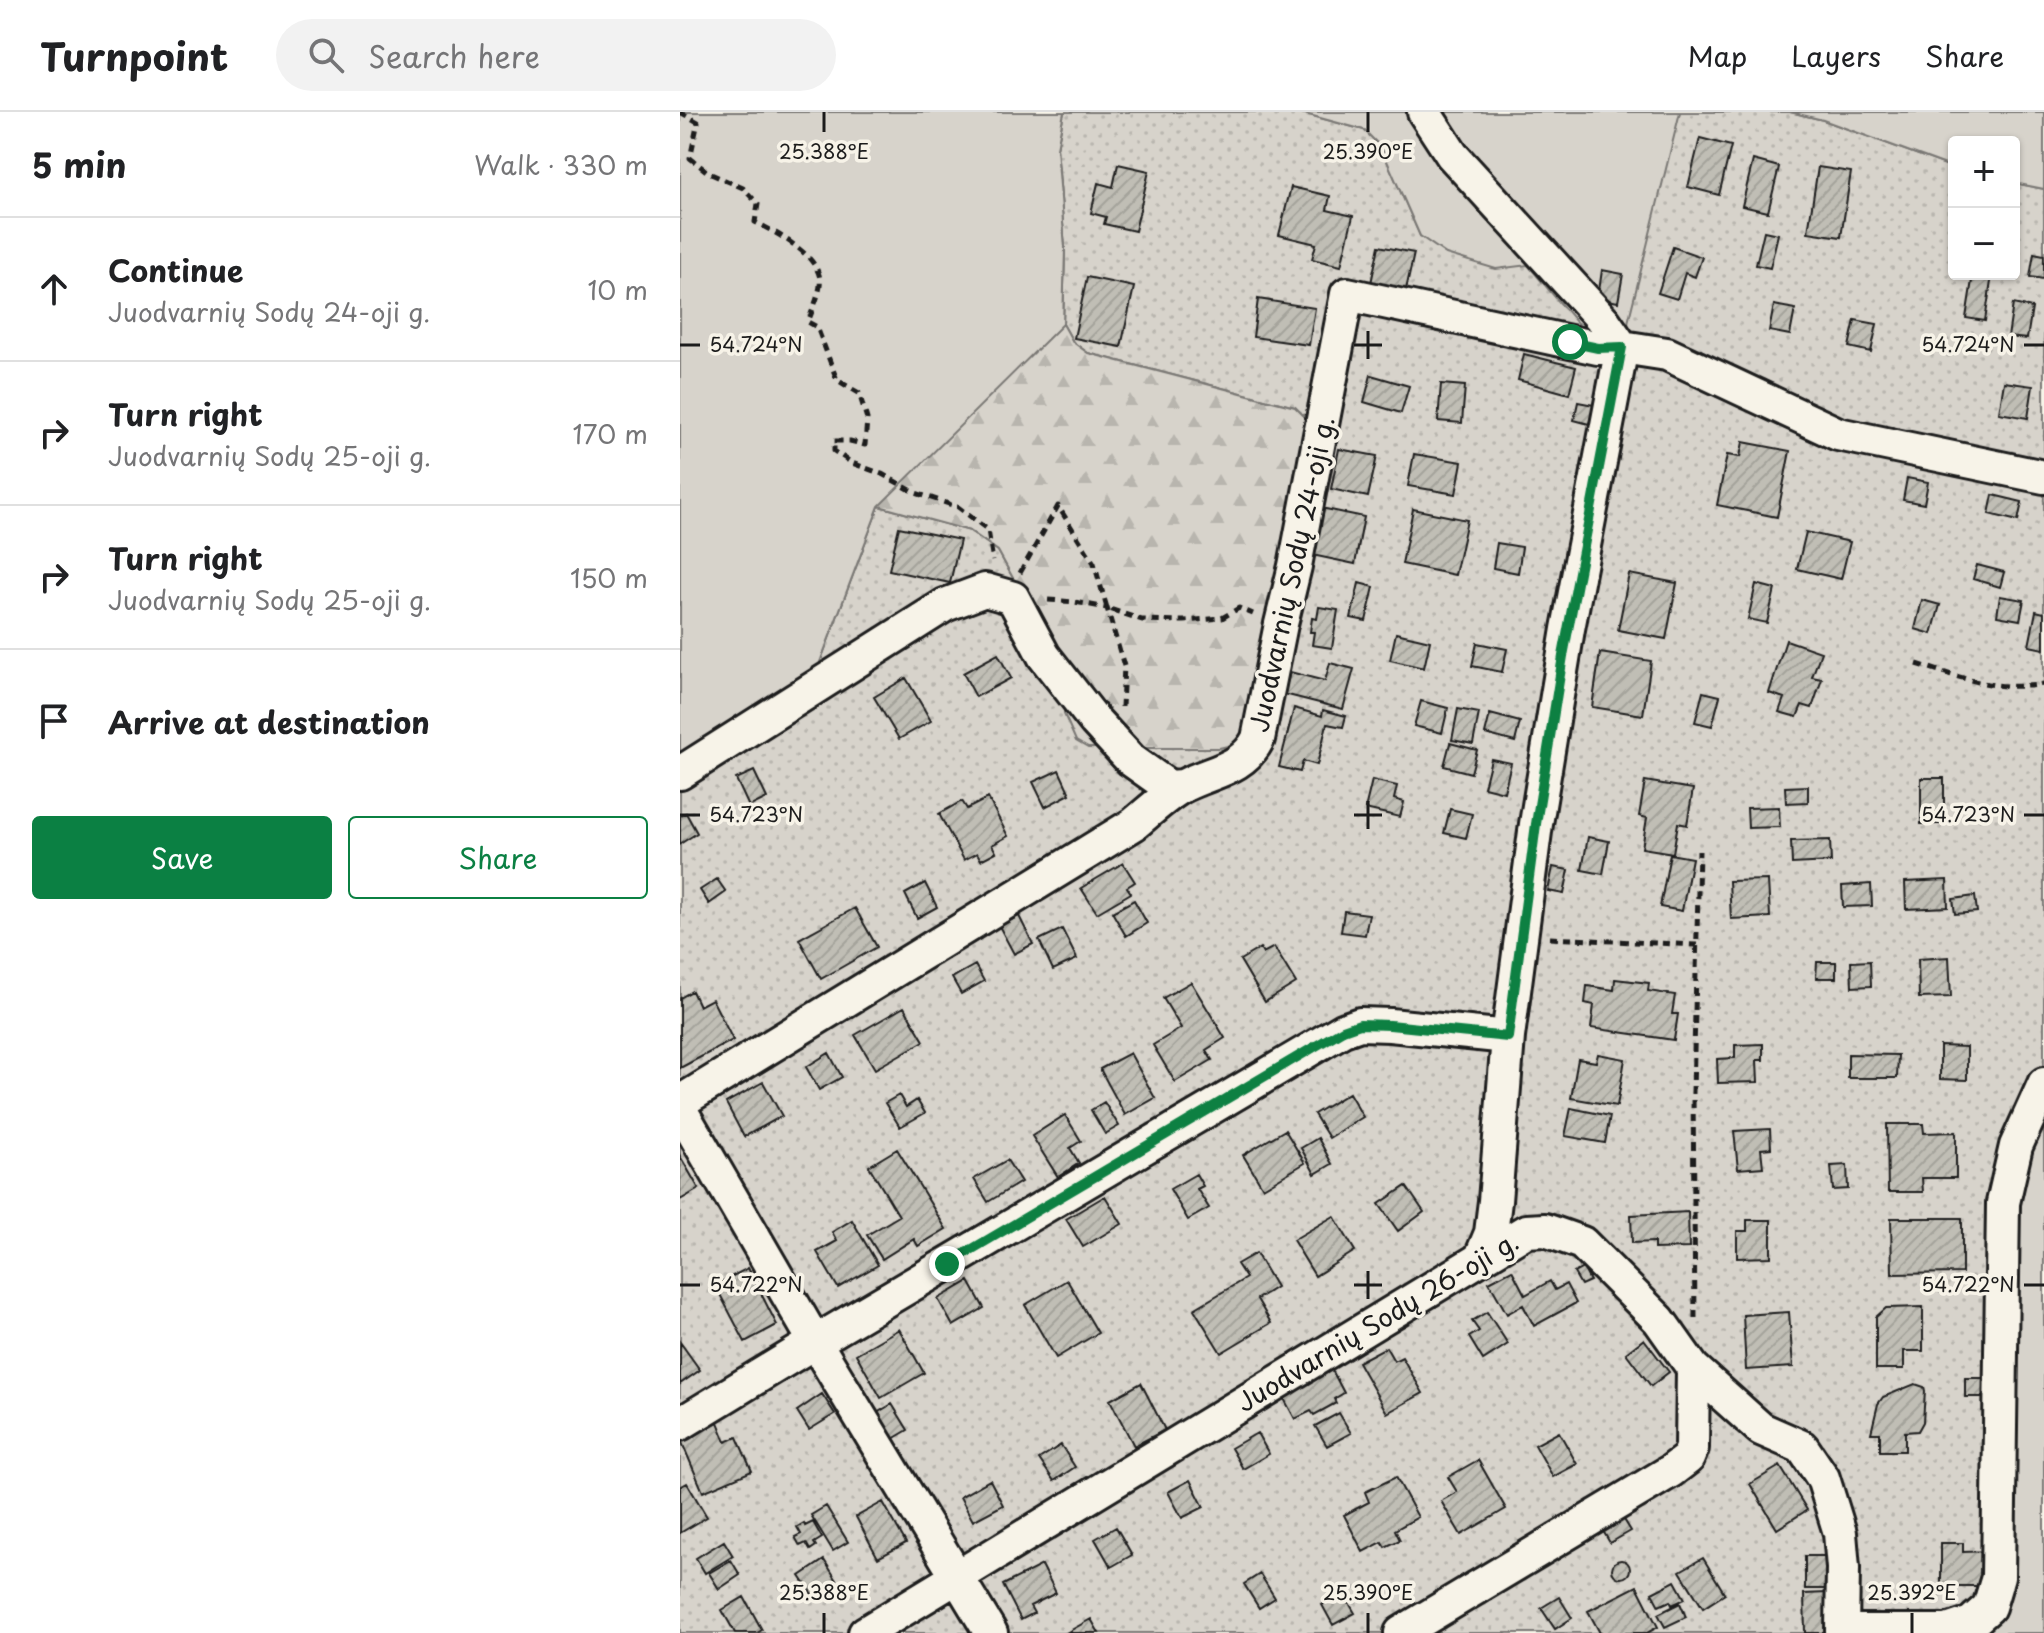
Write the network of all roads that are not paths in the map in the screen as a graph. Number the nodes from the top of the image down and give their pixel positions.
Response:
1 (1424, 112) edge
2 (1622, 347) junction
3 (2044, 477) edge
4 (680, 773) edge
5 (1183, 786) junction
6 (1508, 1037) junction
7 (2044, 1084) edge
8 (680, 1102) edge
9 (680, 1109) edge
10 (1495, 1201) junction
11 (1526, 1231) junction
12 (1481, 1257) junction
13 (815, 1342) junction
14 (1693, 1368) junction
15 (680, 1424) edge
16 (958, 1577) junction
17 (865, 1633) edge
18 (991, 1633) edge
19 (1401, 1633) edge

1 - 2 street
2 - 3 street
2 - 5 street, Juodvarnių Sodų 24-oji g.
2 - 6 street
4 - 5 street
5 - 8 street, Juodvarnių Sodų 24-oji g.
6 - 10 street
6 - 13 street
7 - 14 street, Juodvarnių Sodų 26-oji g.
9 - 13 street
10 - 11 street
10 - 12 street
11 - 12 street, Juodvarnių Sodų 26-oji g.
11 - 14 street, Juodvarnių Sodų 26-oji g.
12 - 16 street, Juodvarnių Sodų 26-oji g.
13 - 15 street
13 - 16 street
14 - 19 street
16 - 17 street, Juodvarnių Sodų 26-oji g.
16 - 18 street

